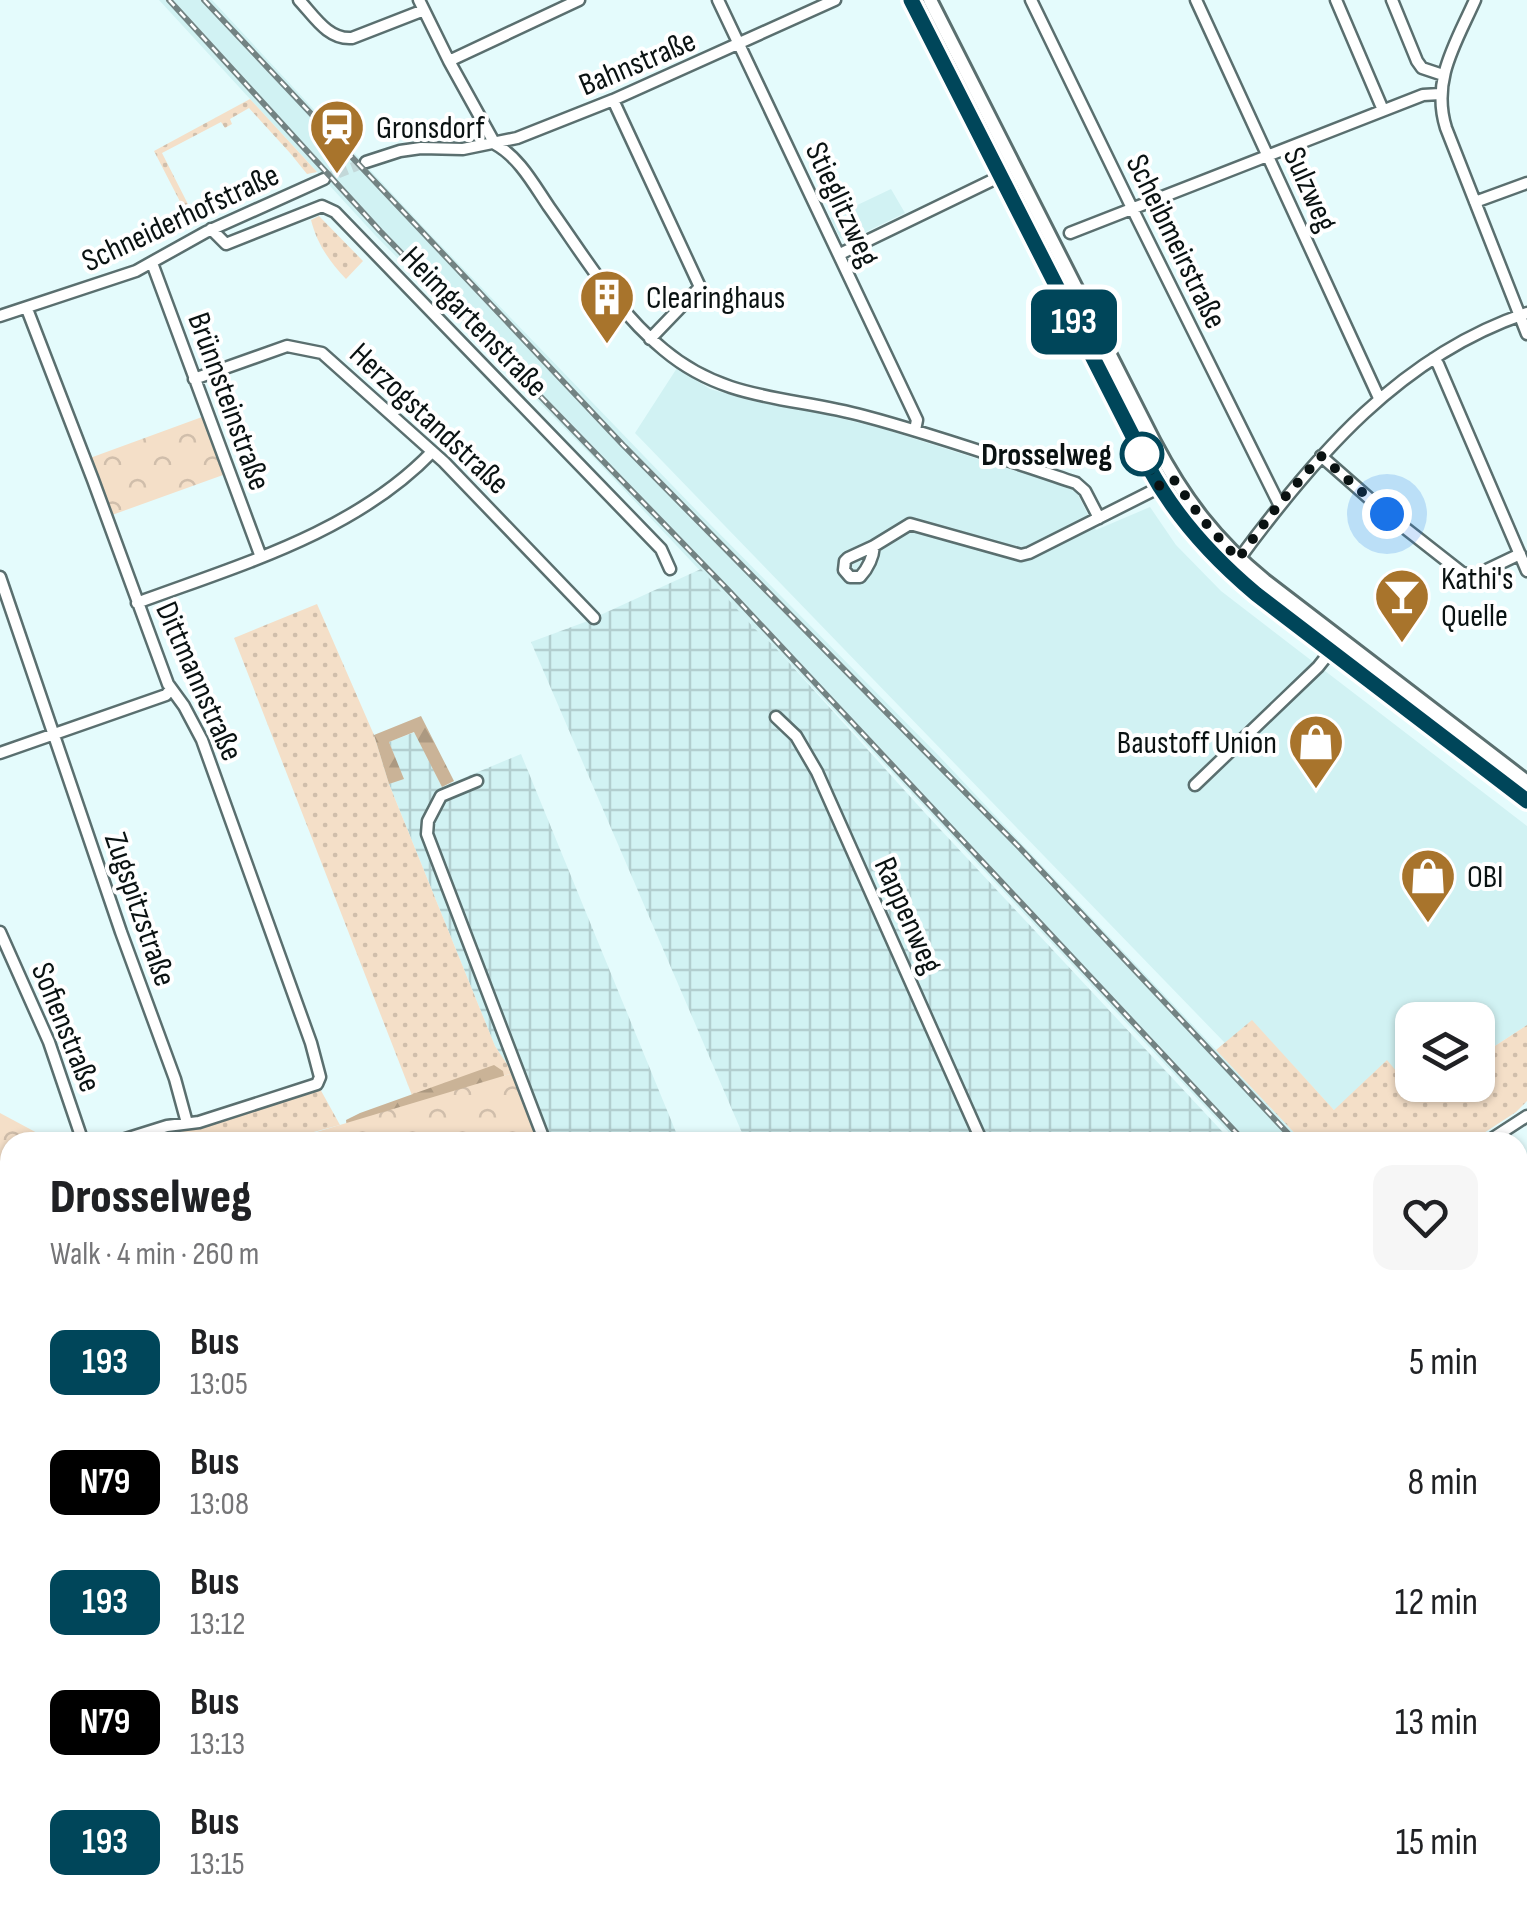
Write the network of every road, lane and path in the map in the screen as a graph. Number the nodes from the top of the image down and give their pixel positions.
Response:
1 (300, 0) edge
2 (579, 0) edge
3 (718, 0) edge
4 (835, 0) edge
5 (911, 0) edge
6 (930, 0) edge
7 (1031, 0) edge
8 (1196, 0) edge
9 (1336, 0) edge
10 (1392, 0) edge
11 (1476, 0) edge
12 (816, 4) edge
13 (422, 5) edge
14 (740, 44) junction
15 (450, 61) junction
16 (1442, 75) junction
17 (1440, 94) junction
18 (613, 100) junction
19 (1383, 110) junction
20 (496, 144) junction
21 (1268, 155) junction
22 (366, 162) tunnel mouth
23 (1001, 176) junction
24 (324, 179) tunnel mouth
25 (1527, 183) edge
26 (1474, 202) junction
27 (1132, 208) junction
28 (212, 230) junction
29 (1070, 233) dead end
30 (840, 254) junction
31 (152, 263) junction
32 (27, 308) junction
33 (1523, 314) edge
34 (0, 316) edge
35 (1527, 334) edge
36 (650, 339) junction
37 (1433, 358) junction
38 (194, 378) junction
39 (1378, 398) junction
40 (914, 430) junction
41 (432, 452) junction
42 (1321, 456) junction
43 (1174, 480) junction
44 (1160, 487) junction
45 (1279, 504) junction
46 (1098, 518) junction
47 (874, 546) dead end
48 (1520, 554) junction
49 (261, 557) junction
50 (1238, 559) junction
51 (670, 569) dead end
52 (1527, 570) edge
53 (0, 576) edge
54 (137, 602) junction
55 (594, 618) dead end
56 (1340, 638) junction
57 (1331, 651) junction
58 (170, 690) junction
59 (776, 716) dead end
60 (54, 734) junction
61 (0, 753) edge
62 (477, 781) dead end
63 (1527, 782) edge
64 (1195, 785) dead end
65 (1527, 801) edge
66 (0, 932) edge
67 (1527, 1116) edge
68 (187, 1123) junction
69 (80, 1132) edge
70 (148, 1132) edge
71 (541, 1132) edge
72 (978, 1132) edge
73 (1502, 1132) edge

1 - 13 street
2 - 15 street
3 - 14 street, Stieglitzweg
4 - 12 street, Bahnstraße
5 - 23 main road
6 - 43 main road
7 - 27 street, Scheibmeirstraße
8 - 21 street, Sulzweg
9 - 19 street
10 - 16 street
11 - 16 street
12 - 14 street, Bahnstraße
13 - 15 street
14 - 18 street, Bahnstraße
14 - 30 street, Stieglitzweg
15 - 20 street
16 - 17 street
17 - 19 street
17 - 26 street
18 - 20 street, Bahnstraße
18 - 36 street
19 - 21 street
20 - 22 street, Bahnstraße
20 - 36 street
21 - 27 street
21 - 39 street, Sulzweg
23 - 30 street
23 - 44 main road
24 - 28 street, Schneiderhofstraße
25 - 26 street
26 - 33 street
27 - 29 street
27 - 45 street, Scheibmeirstraße
28 - 31 street, Schneiderhofstraße
28 - 51 street, Heimgartenstraße
30 - 40 street, Stieglitzweg
31 - 32 street, Schneiderhofstraße
31 - 38 street, Brünnsteinstraße
32 - 34 street, Schneiderhofstraße
32 - 54 street, Dittmannstraße
33 - 35 street
33 - 37 street
36 - 40 street
37 - 39 street
37 - 48 street
38 - 41 street, Herzogstandstraße
38 - 49 street, Brünnsteinstraße
39 - 42 street
40 - 46 street
41 - 49 street
41 - 55 street, Herzogstandstraße
42 - 45 street
42 - 48 street
43 - 44 street
43 - 50 main road
44 - 46 street
44 - 57 main road
45 - 50 street
46 - 47 street
48 - 52 street
49 - 54 street
50 - 56 main road
53 - 60 street, Zugspitzstraße
54 - 58 street, Dittmannstraße
56 - 57 street
56 - 63 main road
57 - 64 street
57 - 65 main road
58 - 60 street
58 - 68 street, Dittmannstraße
59 - 72 street, Rappenweg
60 - 61 street
60 - 68 street, Zugspitzstraße
62 - 71 street
66 - 69 street, Sofienstraße
67 - 73 street
68 - 70 street

